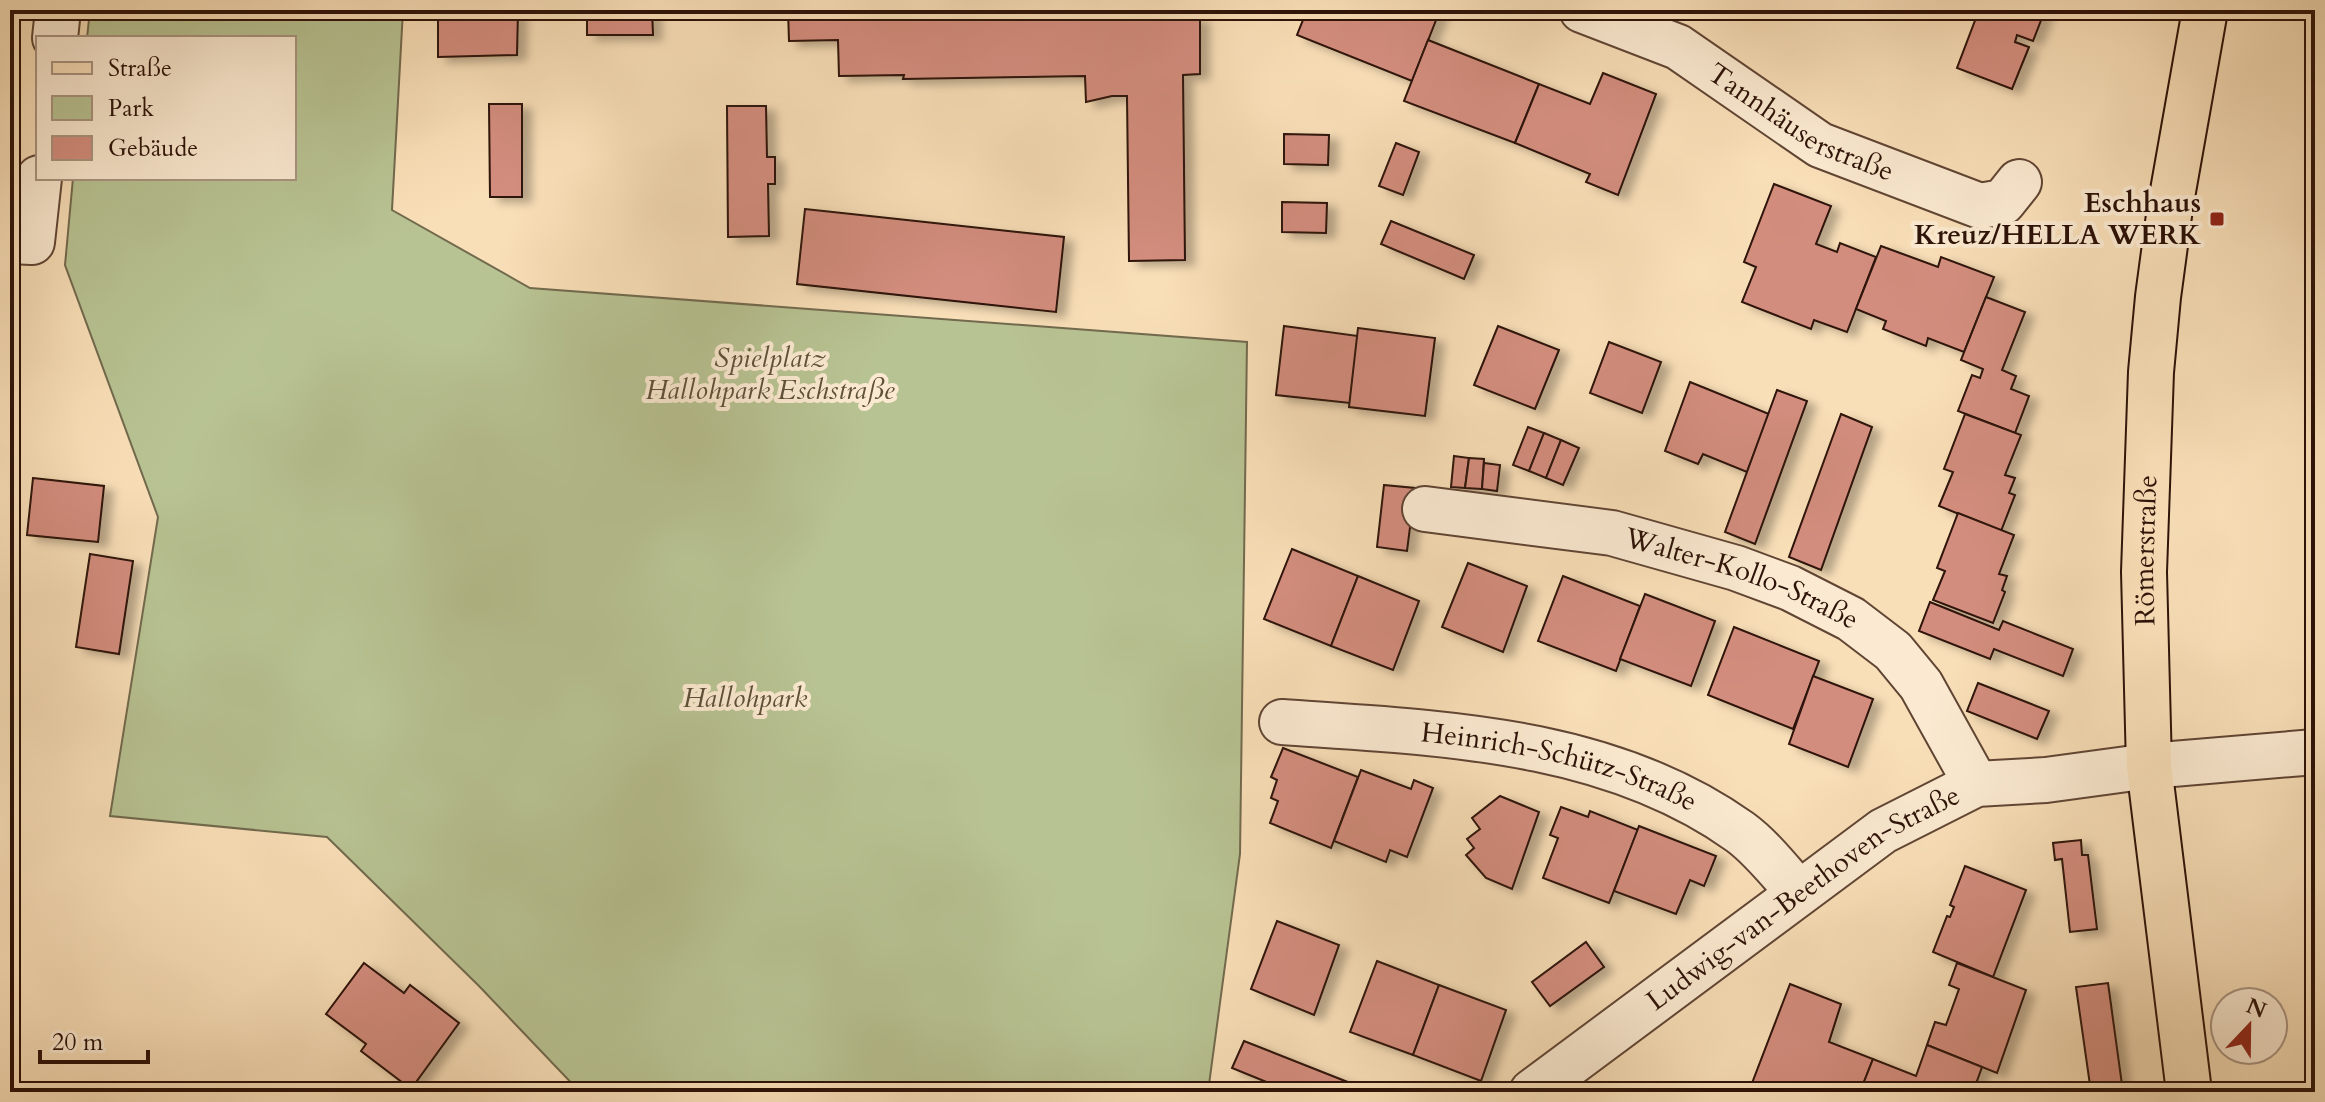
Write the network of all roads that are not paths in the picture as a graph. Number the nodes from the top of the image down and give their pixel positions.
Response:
1 (58, 10) edge
2 (1582, 10) edge
3 (2205, 10) edge
4 (55, 36) edge
5 (39, 180) edge
6 (2019, 182) dead end
7 (10, 241) edge
8 (1425, 509) dead end
9 (1282, 722) dead end
10 (2315, 752) edge
11 (2149, 766) junction
12 (1976, 784) junction
13 (1799, 893) junction
14 (1532, 1092) edge
15 (2189, 1092) edge

1 - 4 street
2 - 6 street, Tannhäuserstraße
3 - 11 main road, Römerstraße
5 - 7 street
8 - 12 street, Walter-Kollo-Straße
9 - 13 street, Heinrich-Schütz-Straße
10 - 11 street, Ludwig-van-Beethoven-Straße
11 - 12 street, Ludwig-van-Beethoven-Straße
11 - 15 main road, Römerstraße
12 - 13 street, Ludwig-van-Beethoven-Straße
13 - 14 street, Ludwig-van-Beethoven-Straße

